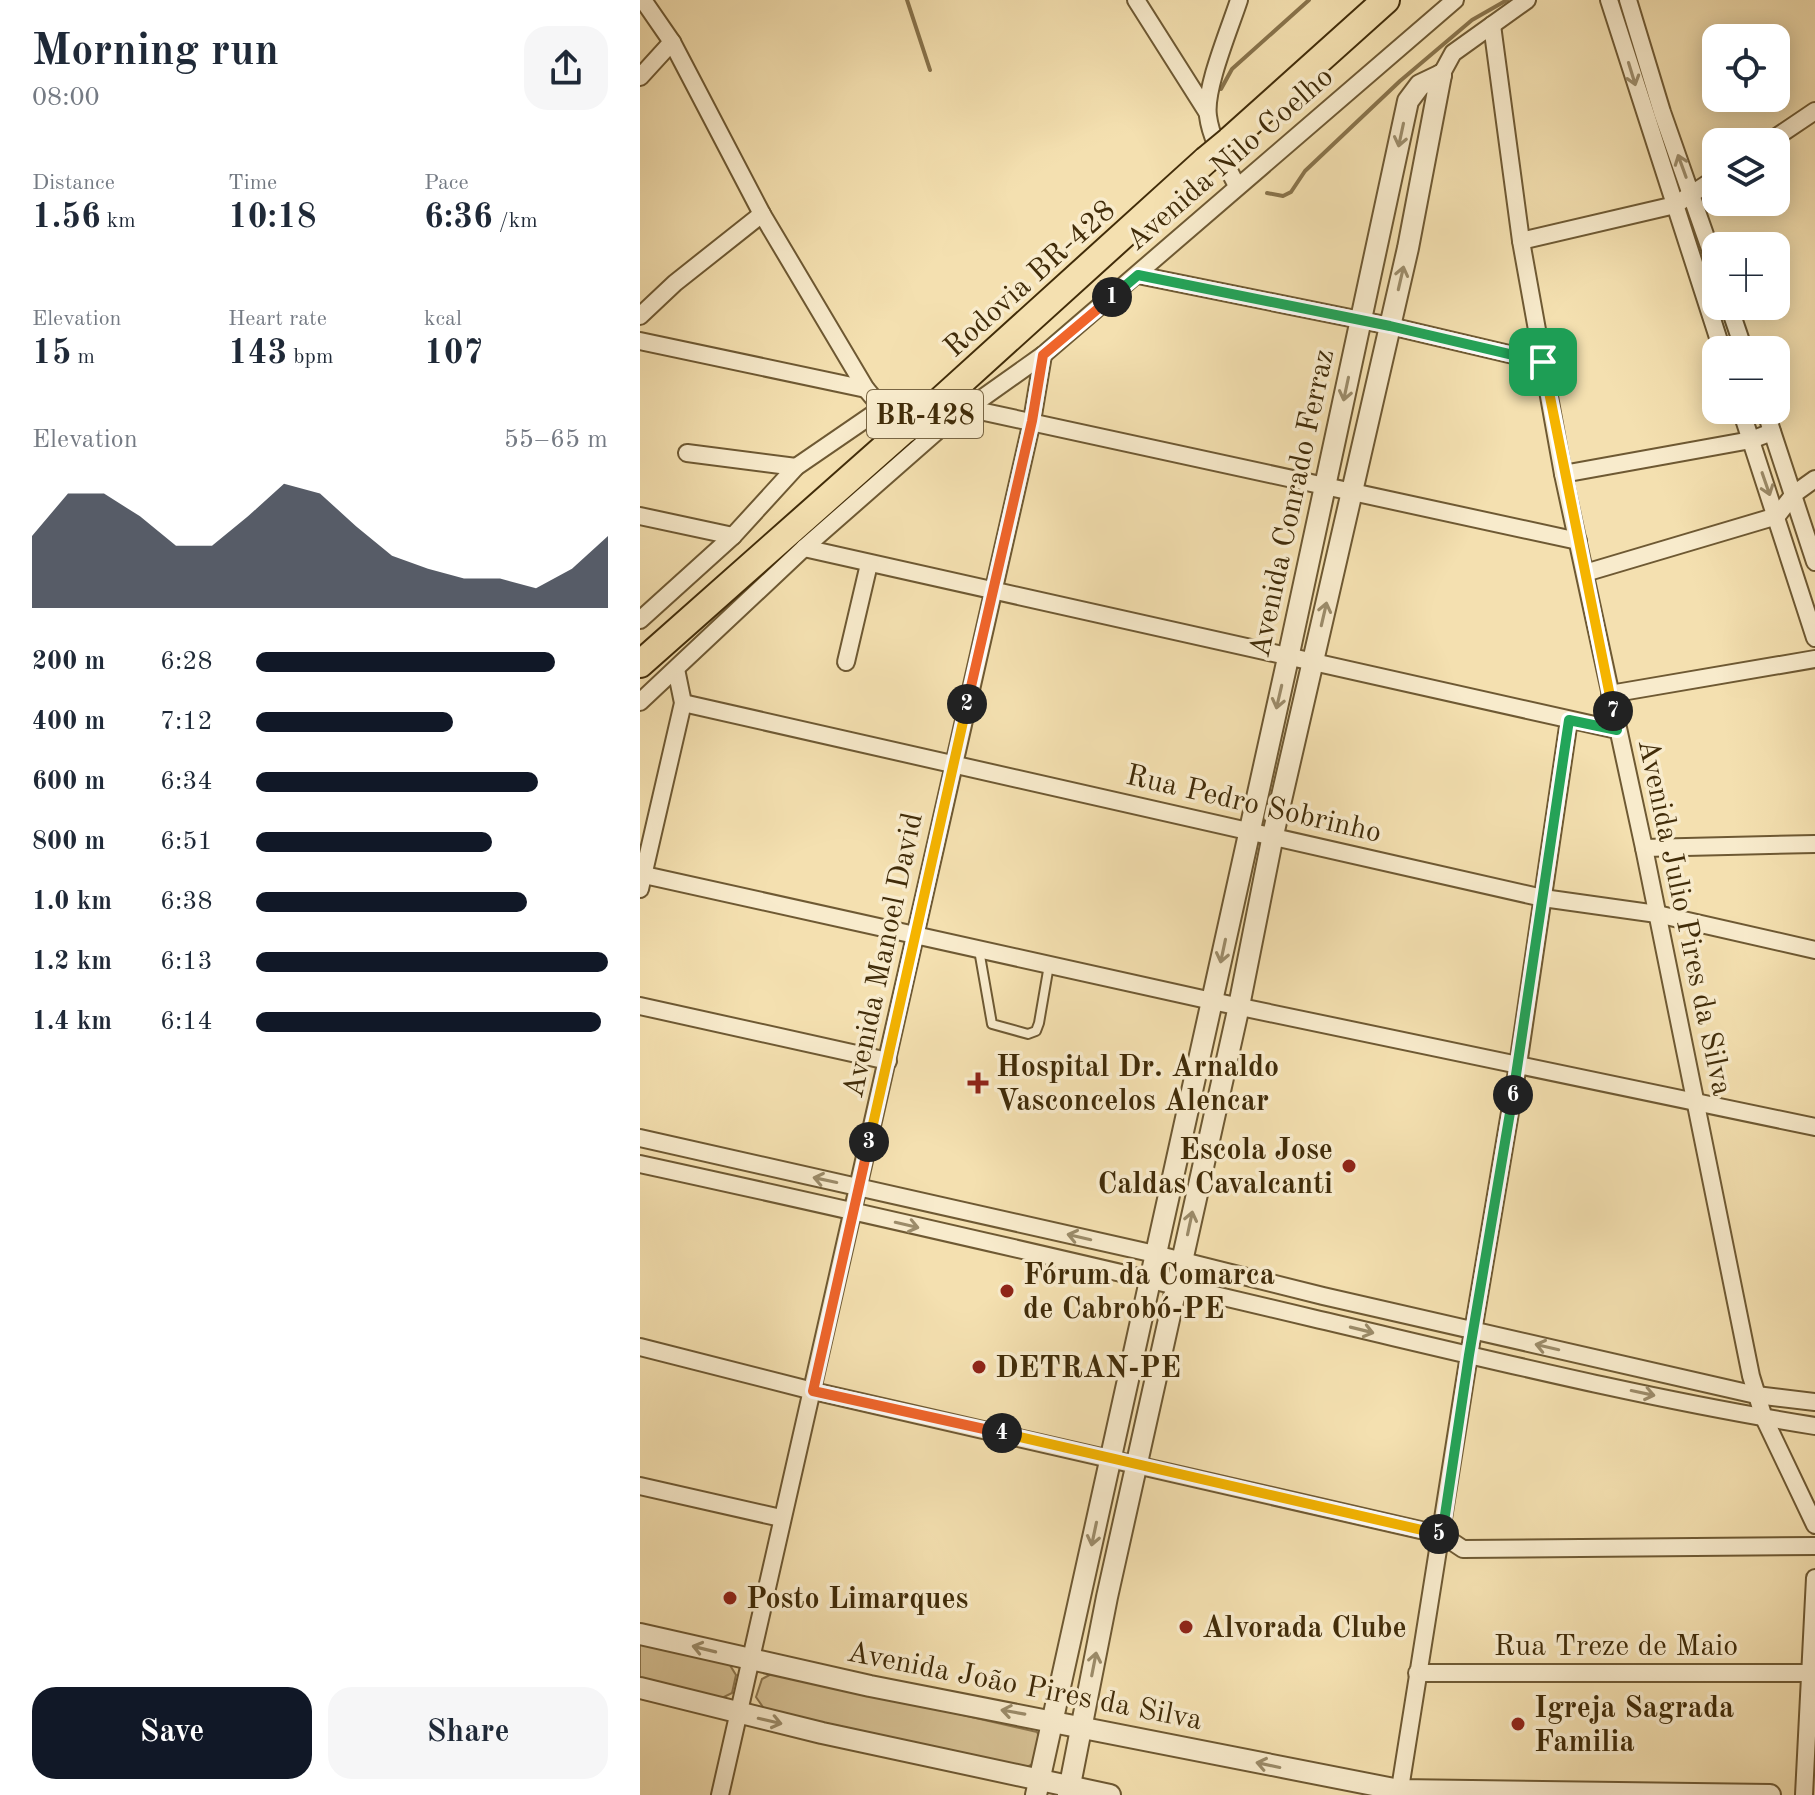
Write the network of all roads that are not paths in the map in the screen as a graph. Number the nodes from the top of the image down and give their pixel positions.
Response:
1 (641, 0) edge
2 (1136, 0) edge
3 (1239, 0) edge
4 (1386, 0) edge
5 (1455, 0) edge
6 (1527, 0) edge
7 (1609, 0) edge
8 (1628, 0) edge
9 (1492, 25) junction
10 (672, 42) junction
11 (1441, 75) junction
12 (640, 77) edge
13 (1815, 111) edge
14 (1207, 112) junction
15 (1662, 112) junction
16 (1646, 119) junction
17 (1790, 128) edge
18 (1237, 186) junction
19 (1702, 187) edge
20 (1692, 194) junction
21 (1675, 205) junction
22 (1386, 206) junction
23 (1415, 211) junction
24 (762, 214) junction
25 (1705, 232) edge
26 (1521, 241) junction
27 (1138, 275) junction
28 (640, 316) edge
29 (1361, 321) junction
30 (1390, 326) junction
31 (1717, 336) edge
32 (640, 341) edge
33 (1043, 355) junction
34 (1543, 362) junction
35 (866, 389) junction
36 (882, 408) junction
37 (966, 408) junction
38 (1032, 421) junction
39 (1746, 424) edge
40 (1769, 424) edge
41 (902, 432) junction
42 (1772, 432) junction
43 (1751, 440) junction
44 (687, 453) dead end
45 (796, 467) junction
46 (1563, 474) junction
47 (1815, 479) edge
48 (1324, 486) junction
49 (1351, 493) junction
50 (1794, 494) junction
51 (640, 516) edge
52 (1777, 516) junction
53 (733, 536) junction
54 (1578, 541) junction
55 (804, 548) junction
56 (1815, 562) edge
57 (869, 564) junction
58 (1585, 573) junction
59 (1306, 575) junction
60 (1332, 581) junction
61 (993, 591) junction
62 (640, 620) edge
63 (1815, 638) edge
64 (1288, 658) junction
65 (1815, 659) edge
66 (846, 662) dead end
67 (1314, 663) junction
68 (640, 664) edge
69 (676, 669) junction
70 (1610, 694) junction
71 (640, 702) edge
72 (683, 703) junction
73 (1569, 720) junction
74 (1617, 730) junction
75 (1267, 753) junction
76 (1292, 756) junction
77 (953, 763) junction
78 (1249, 830) junction
79 (1273, 835) junction
80 (1815, 844) edge
81 (1644, 848) junction
82 (641, 880) edge
83 (1543, 898) junction
84 (1657, 914) junction
85 (1230, 916) junction
86 (1257, 919) junction
87 (914, 935) junction
88 (979, 950) junction
89 (1815, 950) edge
90 (1049, 965) junction
91 (1212, 1001) junction
92 (640, 1006) edge
93 (1239, 1006) junction
94 (888, 1061) junction
95 (1518, 1065) junction
96 (1696, 1102) junction
97 (1815, 1127) edge
98 (1184, 1130) junction
99 (1209, 1135) junction
100 (640, 1138) edge
101 (720, 1157) junction
102 (640, 1164) edge
103 (715, 1181) junction
104 (858, 1187) junction
105 (853, 1213) junction
106 (1032, 1227) junction
107 (1028, 1252) junction
108 (1155, 1254) junction
109 (1182, 1261) junction
110 (1150, 1280) junction
111 (1176, 1286) junction
112 (1323, 1296) junction
113 (1318, 1319) junction
114 (1473, 1330) junction
115 (640, 1347) edge
116 (1469, 1355) junction
117 (1616, 1362) junction
118 (1130, 1371) junction
119 (1156, 1375) junction
120 (1612, 1387) junction
121 (813, 1391) junction
122 (1756, 1395) junction
123 (1815, 1402) edge
124 (1764, 1418) junction
125 (1815, 1426) edge
126 (1111, 1458) junction
127 (1137, 1463) junction
128 (640, 1486) edge
129 (1815, 1513) edge
130 (781, 1518) junction
131 (1815, 1522) edge
132 (1442, 1535) junction
133 (1815, 1546) edge
134 (1815, 1578) edge
135 (1082, 1593) junction
136 (1107, 1597) junction
137 (640, 1634) edge
138 (751, 1661) junction
139 (1417, 1673) junction
140 (1813, 1673) edge
141 (640, 1688) edge
142 (739, 1714) junction
143 (1053, 1720) junction
144 (1082, 1726) junction
145 (1038, 1787) edge
146 (1069, 1790) edge
147 (1399, 1792) edge
148 (1561, 1793) edge
149 (720, 1795) edge
150 (1110, 1795) edge
151 (1762, 1795) edge
152 (1770, 1795) edge
153 (1804, 1795) edge

1 - 10 street
2 - 14 street
3 - 14 street
4 - 41 highway, Rodovia BR-428 / BR-428, bridge
5 - 18 street, Avenida Nilo Coelho
6 - 9 street
7 -> 16 street
8 - 15 street
9 - 11 street
9 - 26 street, Avenida Julio Pires da Silva
10 - 12 street
10 - 24 street
11 -> 22 street, Avenida Conrado Ferraz
11 - 23 street, Avenida Conrado Ferraz
13 - 17 street
14 - 18 street
15 - 16 street
20 -> 15 street
16 - 21 street
18 - 27 street, Avenida Nilo Coelho
19 - 20 street
20 - 21 street
20 - 25 street
21 - 26 street
21 - 31 street
22 - 23 street
22 - 29 street, Avenida Conrado Ferraz
30 -> 23 street, Avenida Conrado Ferraz
24 - 28 street
24 - 35 street
26 - 34 street, Avenida Julio Pires da Silva
27 - 29 street
27 - 33 street, Avenida Nilo Coelho
29 - 30 street
29 -> 48 street, Avenida Conrado Ferraz
30 - 34 street
30 - 49 street, Avenida Conrado Ferraz
32 - 35 street
33 - 37 street, Avenida Nilo Coelho
33 - 38 street, Avenida Manoel David
34 - 46 street, Avenida Julio Pires da Silva
35 - 36 street
36 - 41 street
36 - 45 street
37 - 38 street
37 - 55 street, Avenida Nilo Coelho
38 - 48 street
38 - 61 street, Avenida Manoel David
39 - 43 street
40 - 42 street
41 - 68 highway, Rodovia BR-428 / BR-428
42 - 43 street
42 - 50 street
43 - 46 street
43 -> 52 street
44 - 45 street
45 - 53 street
46 - 54 street, Avenida Julio Pires da Silva
47 - 50 street
48 - 49 street
48 - 59 street, Avenida Conrado Ferraz
49 - 54 street
49 - 60 street, Avenida Conrado Ferraz
50 - 52 street
50 - 56 street
51 - 53 street
52 - 58 street
52 - 63 street
53 - 62 street
54 - 58 street, Avenida Julio Pires da Silva
55 - 57 street
55 - 69 street, Avenida Nilo Coelho
57 - 61 street
57 - 66 street
58 - 70 street, Avenida Julio Pires da Silva
59 - 60 street
59 - 64 street, Avenida Conrado Ferraz
67 -> 60 street, Avenida Conrado Ferraz
61 - 64 street
61 - 77 street, Avenida Manoel David
64 - 67 street
64 -> 75 street, Avenida Conrado Ferraz
65 - 70 street
67 - 73 street
67 - 76 street, Avenida Conrado Ferraz
69 - 71 street, Avenida Nilo Coelho
69 - 72 street
70 - 74 street, Avenida Julio Pires da Silva
72 - 77 street, Rua Pedro Sobrinho
72 - 82 street
73 - 74 street
73 - 83 street
74 - 81 street, Avenida Julio Pires da Silva
75 - 76 street
75 - 78 street, Avenida Conrado Ferraz
76 - 79 street, Avenida Conrado Ferraz
77 - 78 street, Rua Pedro Sobrinho
77 - 87 street, Avenida Manoel David
78 - 79 street, Rua Pedro Sobrinho
78 - 85 street, Avenida Conrado Ferraz
79 - 83 street, Rua Pedro Sobrinho
79 - 86 street, Avenida Conrado Ferraz
80 - 81 street
81 - 84 street, Avenida Julio Pires da Silva
82 - 87 street
83 - 84 street, Rua Pedro Sobrinho
83 - 95 street
84 - 89 street, Rua Pedro Sobrinho
84 - 96 street, Avenida Julio Pires da Silva
85 - 86 street
85 -> 91 street, Avenida Conrado Ferraz
86 - 93 street, Avenida Conrado Ferraz
87 - 88 street
87 - 94 street, Avenida Manoel David
88 - 90 street
88 - 90 lane
90 - 91 street
91 - 93 street
91 - 98 street, Avenida Conrado Ferraz
92 - 94 street
93 - 95 street
93 - 99 street, Avenida Conrado Ferraz
94 - 104 street, Avenida Manoel David
95 - 96 street
95 - 114 street
96 - 97 street
96 - 122 street, Avenida Julio Pires da Silva
98 - 99 street
98 - 108 street, Avenida Conrado Ferraz
109 -> 99 street, Avenida Conrado Ferraz
100 - 101 street
101 - 103 street
104 -> 101 street
102 - 103 street
103 - 105 street
104 - 105 street, Avenida Manoel David
104 - 106 street
105 -> 107 street
105 - 121 street, Avenida Manoel David
106 - 107 street
108 -> 106 street
107 - 110 street
108 - 109 street
108 - 110 street, Avenida Conrado Ferraz
109 - 111 street, Avenida Conrado Ferraz
109 - 112 street
110 - 111 street
110 - 118 street, Avenida Conrado Ferraz
111 - 113 street
111 - 119 street, Avenida Conrado Ferraz
112 - 113 street
112 - 114 street
113 -> 116 street
114 - 116 street
117 -> 114 street
115 - 121 street
116 - 120 street
116 - 132 street
117 - 120 street
117 - 122 street
118 - 119 street
118 - 126 street, Avenida Conrado Ferraz
119 - 127 street, Avenida Conrado Ferraz
120 -> 124 street
121 - 126 street
121 - 130 street, Avenida Manoel David
122 - 123 street
122 - 124 street, Avenida Julio Pires da Silva
124 - 125 street
124 - 131 street, Avenida Julio Pires da Silva
126 - 127 street
126 -> 135 street, Avenida Conrado Ferraz
127 - 132 street
127 - 136 street, Avenida Conrado Ferraz
128 - 130 street
129 - 131 street
130 - 138 street, Avenida Manoel David
132 - 133 street
132 - 139 street
134 - 140 street
135 - 136 street
135 - 143 street, Avenida Conrado Ferraz
144 -> 136 street, Avenida Conrado Ferraz
138 -> 137 street, Avenida João Pires da Silva
138 - 142 street, Avenida Manoel David
143 -> 138 street, Avenida João Pires da Silva
139 - 140 street, Rua Treze de Maio
139 - 147 street
140 - 153 street
141 - 142 street
142 -> 145 street
142 - 149 street, Avenida Manoel David
143 - 144 street, Avenida João Pires da Silva
143 - 145 street, Avenida Conrado Ferraz
144 - 146 street, Avenida Conrado Ferraz
147 -> 144 street, Avenida João Pires da Silva
145 - 146 street
146 - 150 street
147 - 148 street, Avenida João Pires da Silva
148 - 151 street, Avenida João Pires da Silva
151 - 152 street, Avenida João Pires da Silva

